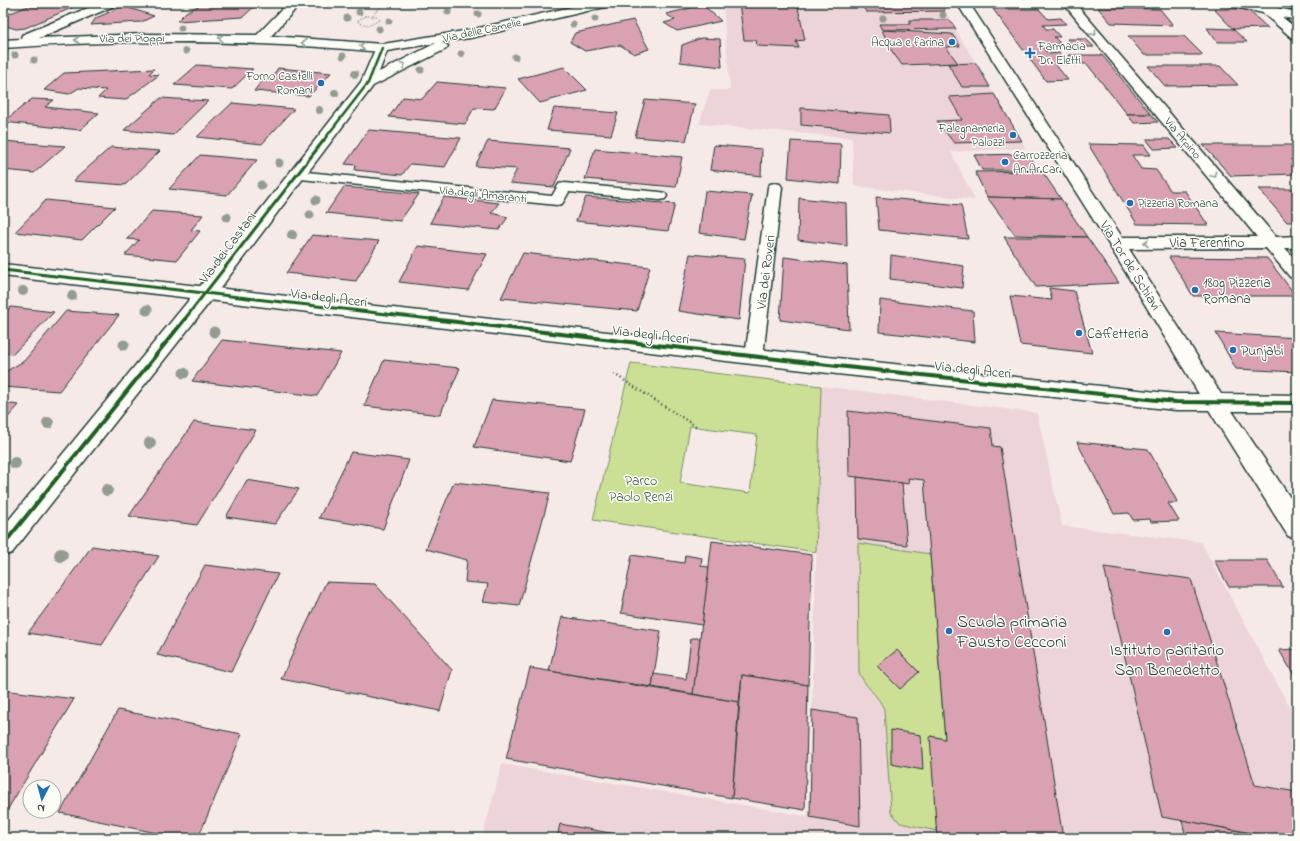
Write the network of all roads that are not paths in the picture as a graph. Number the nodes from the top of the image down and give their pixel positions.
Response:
1 (110, 3) edge
2 (295, 3) edge
3 (605, 3) edge
4 (962, 3) edge
5 (1069, 3) edge
6 (1235, 3) edge
7 (1266, 6) edge
8 (1297, 16) edge
9 (470, 34) junction
10 (1297, 35) edge
11 (260, 40) junction
12 (21, 43) junction
13 (3, 44) edge
14 (382, 48) junction
15 (368, 83) junction
16 (296, 175) junction
17 (775, 187) dead end
18 (660, 196) dead end
19 (1271, 242) junction
20 (1297, 242) edge
21 (1117, 243) junction
22 (3, 270) edge
23 (1297, 273) edge
24 (205, 294) junction
25 (754, 357) junction
26 (1297, 403) edge
27 (1216, 404) junction
28 (1297, 528) edge
29 (3, 545) edge

1 - 12 street
2 - 11 street
3 - 9 street, Via delle Camelie
4 - 21 street, Via Tor de' Schiavi
5 -> 19 street, Via Arpino
6 - 7 street
7 - 8 street
7 - 10 street
9 - 14 street, Via delle Camelie
15 -> 9 street, Via dei Castani
11 -> 12 street, Via dei Pioppi
14 -> 11 street, Via delle Camelie
12 - 13 street, Via dei Pioppi
14 - 15 street, Via dei Castani
15 - 16 street, Via dei Castani
16 - 18 lane, Via degli Amaranti
16 - 24 street, Via dei Castani
17 - 25 lane, Via dei Roveri
19 - 20 street, Via Ferentino
19 -> 21 street, Via Ferentino
19 - 23 street, Via Arpino
21 - 27 street, Via Tor de' Schiavi
22 - 24 street, Via degli Aceri
24 - 25 street, Via degli Aceri
24 - 29 street, Via dei Castani
25 - 27 street, Via degli Aceri
26 - 27 street, Via degli Aceri
27 - 28 street, Via Tor de' Schiavi

